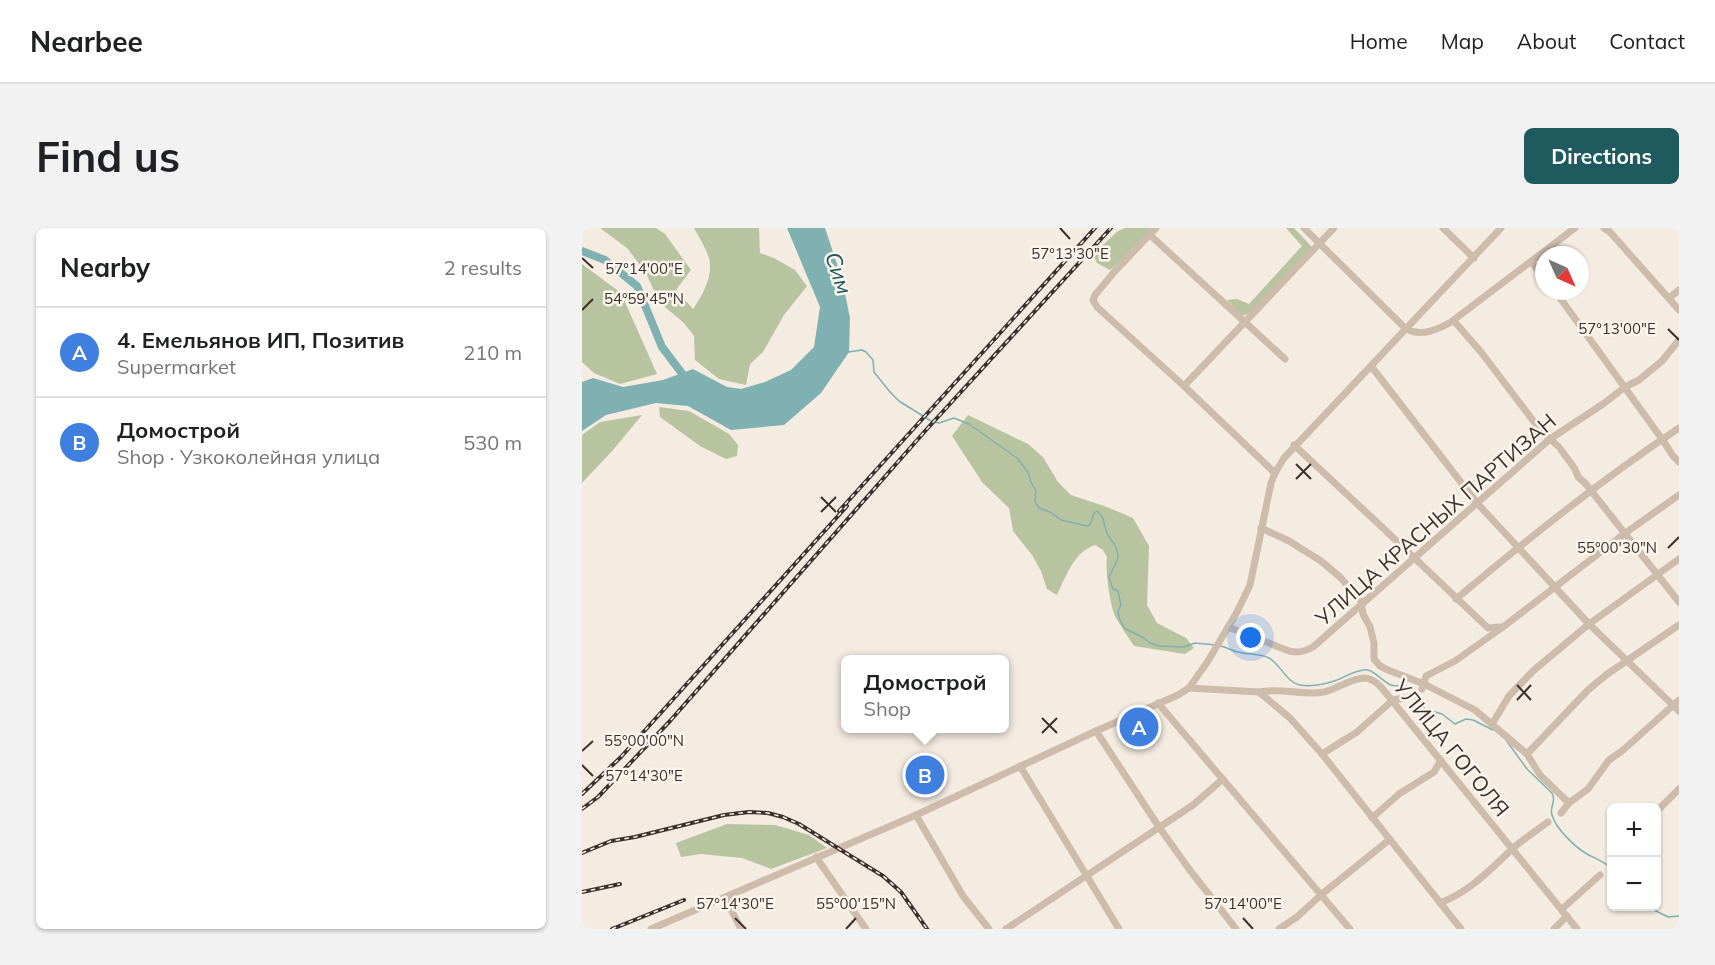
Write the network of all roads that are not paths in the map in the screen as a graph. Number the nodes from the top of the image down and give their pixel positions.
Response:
1 (1156, 228) edge
2 (1304, 228) edge
3 (1334, 228) edge
4 (1443, 228) edge
5 (1501, 228) edge
6 (1575, 228) edge
7 (1604, 228) edge
8 (1150, 235) junction
9 (1320, 243) junction
10 (1473, 258) junction
11 (1531, 262) junction
12 (1535, 267) edge
13 (1679, 290) edge
14 (1669, 298) junction
15 (1562, 300) edge
16 (1679, 310) edge
17 (1454, 321) junction
18 (1245, 322) junction
19 (1406, 329) junction
20 (1679, 340) edge
21 (1285, 360) dead end
22 (1371, 366) junction
23 (1184, 386) junction
24 (1625, 387) junction
25 (1679, 428) edge
26 (1550, 439) junction
27 (1662, 439) junction
28 (1294, 446) junction
29 (1679, 462) edge
30 (1275, 473) junction
31 (1590, 491) junction
32 (1679, 495) edge
33 (1477, 503) junction
34 (1261, 528) junction
35 (1624, 534) junction
36 (1518, 547) junction
37 (1414, 558) junction
38 (1679, 560) edge
39 (1658, 574) junction
40 (1555, 588) junction
41 (1456, 599) junction
42 (1679, 602) edge
43 (1363, 605) junction
44 (1589, 624) junction
45 (1679, 625) edge
46 (1228, 627) junction
47 (1503, 627) junction
48 (1628, 661) junction
49 (1423, 686) junction
50 (1189, 688) junction
51 (1258, 692) junction
52 (1405, 698) dead end
53 (1393, 700) junction
54 (1158, 703) junction
55 (1677, 705) edge
56 (1492, 724) junction
57 (1096, 731) junction
58 (1322, 754) junction
59 (1527, 754) junction
60 (1441, 760) junction
61 (1020, 766) junction
62 (1223, 780) junction
63 (1679, 789) edge
64 (1569, 803) junction
65 (1661, 807) edge
66 (1561, 813) dead end
67 (916, 815) junction
68 (1372, 818) junction
69 (1548, 822) dead end
70 (1159, 827) junction
71 (1389, 840) junction
72 (1512, 849) junction
73 (816, 857) junction
74 (1600, 875) dead end
75 (1086, 876) junction
76 (1322, 894) junction
77 (725, 898) junction
78 (1440, 903) junction
79 (1562, 909) junction
80 (1568, 916) junction
81 (651, 929) edge
82 (741, 929) edge
83 (866, 929) edge
84 (990, 929) edge
85 (1006, 929) edge
86 (1119, 929) edge
87 (1236, 929) edge
88 (1279, 929) edge
89 (1350, 929) edge
90 (1461, 929) edge
91 (1554, 929) edge
92 (1577, 929) edge

1 - 8 street
2 - 9 street
3 - 9 street
4 - 10 street
5 - 10 street
6 - 11 street
7 - 14 street
8 - 18 street
8 - 23 street
9 - 18 street
9 - 19 street
10 - 19 street
11 - 12 street
11 - 17 street
13 - 14 street
14 - 16 street
15 - 24 street
17 - 19 street
17 - 26 street
18 - 21 street
18 - 23 street
19 - 22 street
20 - 24 street, УЛИЦА КРАСНЫХ ПАРТИЗАН
22 - 28 street
22 - 33 street
23 - 30 street
24 - 26 street, УЛИЦА КРАСНЫХ ПАРТИЗАН
24 - 27 street
25 - 27 street
26 - 31 street
26 - 33 street, УЛИЦА КРАСНЫХ ПАРТИЗАН
27 - 29 street
27 - 31 street
28 - 30 street
28 - 37 street
30 - 34 street
31 - 35 street
31 - 36 street
32 - 35 street
33 - 36 street
33 - 37 street, УЛИЦА КРАСНЫХ ПАРТИЗАН
34 - 43 street
34 - 46 street
35 - 39 street
35 - 40 street
36 - 40 street
36 - 41 street
37 - 41 street
37 - 43 street, УЛИЦА КРАСНЫХ ПАРТИЗАН
38 - 39 street
39 - 42 street
39 - 44 street
40 - 44 street
40 - 47 street
41 - 47 street
43 - 46 street, УЛИЦА КРАСНЫХ ПАРТИЗАН
43 - 49 street
44 - 48 street
44 - 56 street
45 - 48 street
46 - 50 street
47 - 49 street
48 - 55 street
48 - 59 street
49 - 56 street
50 - 51 street
50 - 54 street
51 - 53 street, УЛИЦА ГОГОЛЯ
51 - 58 street
52 - 53 street
53 - 58 street
53 - 60 street, УЛИЦА ГОГОЛЯ
54 - 57 street
54 - 62 street
55 - 64 street
56 - 59 street
57 - 61 street
57 - 70 street
58 - 68 street
59 - 64 street
60 - 68 street
60 - 72 street, УЛИЦА ГОГОЛЯ
61 - 67 street
61 - 75 street
62 - 70 street
62 - 76 street
63 - 65 street
64 - 66 street
67 - 73 street
67 - 84 street
68 - 71 street
69 - 72 street
70 - 75 street
70 - 87 street
71 - 76 street
71 - 78 street
72 - 78 street
72 - 79 street, УЛИЦА ГОГОЛЯ
73 - 77 street
73 - 83 street
74 - 79 street
75 - 85 street
75 - 86 street
76 - 88 street
76 - 89 street
77 - 81 street
77 - 82 street
78 - 90 street
79 - 80 street, УЛИЦА ГОГОЛЯ
80 - 91 street
80 - 92 street, УЛИЦА ГОГОЛЯ

